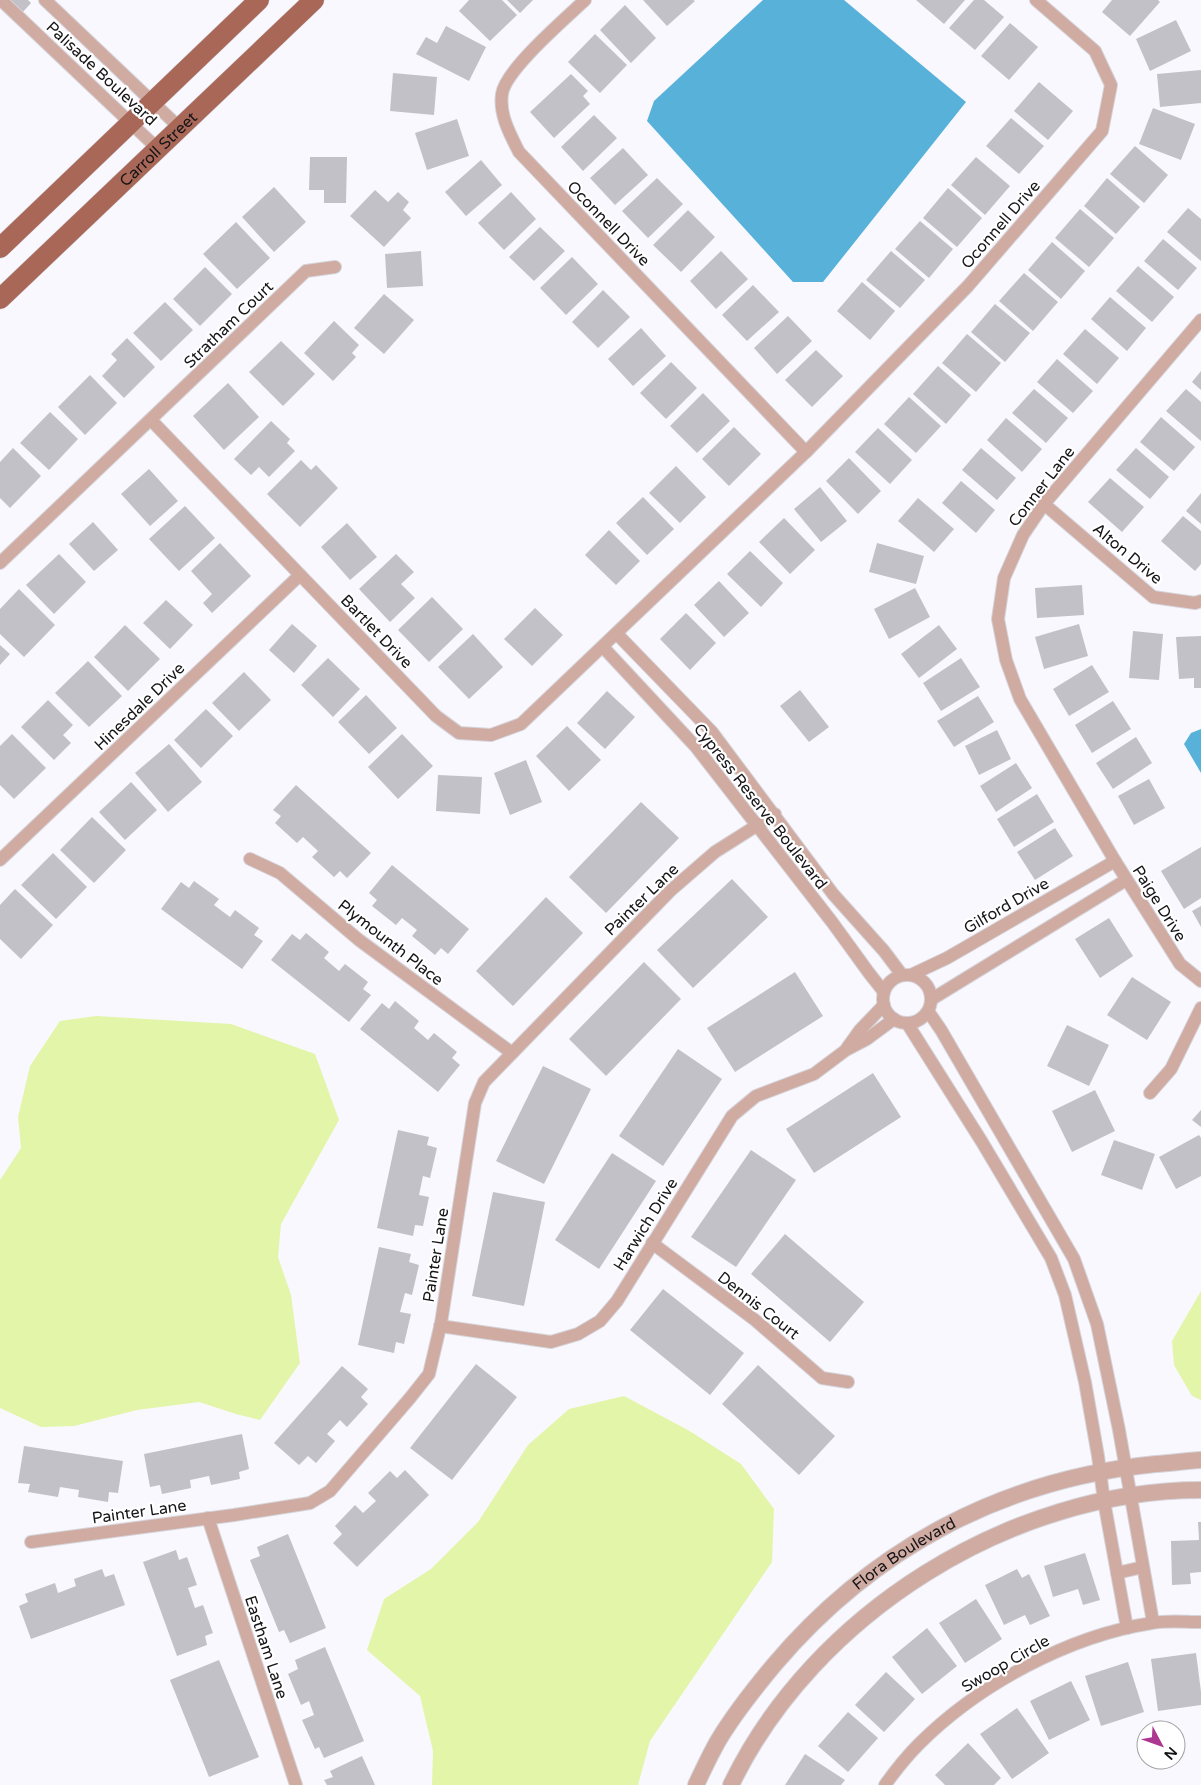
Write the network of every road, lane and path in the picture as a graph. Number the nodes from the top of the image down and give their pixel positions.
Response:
1 (0, 0) edge
2 (45, 0) edge
3 (259, 0) edge
4 (314, 0) edge
5 (585, 0) edge
6 (1036, 0) edge
7 (153, 101) junction
8 (131, 123) junction
9 (180, 128) junction
10 (158, 149) junction
11 (0, 248) edge
12 (335, 268) dead end
13 (0, 299) edge
14 (1201, 320) edge
15 (151, 420) junction
16 (806, 452) junction
17 (1044, 504) junction
18 (0, 563) edge
19 (300, 575) junction
20 (1201, 601) edge
21 (616, 634) junction
22 (603, 647) junction
23 (775, 814) junction
24 (758, 825) junction
25 (250, 859) dead end
26 (0, 860) edge
27 (1115, 861) junction
28 (1126, 880) junction
29 (907, 975) junction
30 (1201, 981) edge
31 (884, 999) junction
32 (930, 1005) junction
33 (1201, 1008) edge
34 (894, 1019) junction
35 (906, 1023) junction
36 (846, 1050) junction
37 (512, 1053) junction
38 (1150, 1093) dead end
39 (1030, 1182) junction
40 (1011, 1191) junction
41 (652, 1244) junction
42 (440, 1326) junction
43 (1108, 1378) junction
44 (848, 1382) dead end
45 (1085, 1382) junction
46 (1201, 1460) edge
47 (1125, 1467) junction
48 (1101, 1472) junction
49 (1201, 1490) edge
50 (1131, 1496) junction
51 (1104, 1501) junction
52 (208, 1518) junction
53 (31, 1542) dead end
54 (1144, 1567) junction
55 (1117, 1573) junction
56 (1153, 1622) junction
57 (1201, 1622) edge
58 (1127, 1628) junction
59 (296, 1785) edge
60 (696, 1785) edge
61 (731, 1785) edge
62 (885, 1785) edge

1 - 8 street, Palisade Boulevard
2 - 7 street, Palisade Boulevard
3 - 7 main road
4 - 9 main road, Carroll Street
5 - 16 street, Oconnell Drive
6 - 16 street, Oconnell Drive
7 - 8 main road
7 - 9 street, Palisade Boulevard
8 - 10 street, Palisade Boulevard
8 - 11 main road
9 - 10 main road, Carroll Street
10 - 13 main road, Carroll Street
12 - 15 street, Stratham Court
14 - 17 street, Conner Lane
15 - 18 street
15 - 19 street, Bartlet Drive
16 - 21 street, Oconnell Drive
17 - 20 street, Alton Drive
17 - 27 street, Conner Lane
19 - 22 street, Bartlet Drive
19 - 26 street, Hinesdale Drive
21 - 22 street, Oconnell Drive
21 - 23 street, Cypress Reserve Boulevard
22 - 24 street, Cypress Reserve Boulevard
23 - 24 street, Painter Lane
23 - 29 street, Cypress Reserve Boulevard
24 - 31 street, Cypress Reserve Boulevard
24 - 37 street, Painter Lane
25 - 37 street, Plymounth Place
27 - 28 street, Paige Drive
27 - 29 street, Gilford Drive
28 - 30 street, Paige Drive
28 - 32 street
29 - 31 street
29 - 32 street
31 - 34 street
31 - 36 street, Harwich Drive
32 - 35 street
32 - 39 street
33 - 38 street
34 - 35 street
34 - 36 street, Harwich Drive
35 - 40 street
36 - 41 street, Harwich Drive
37 - 42 street, Painter Lane
39 - 40 street
39 - 43 street
40 - 45 street
41 - 42 street, Harwich Drive
41 - 44 street, Dennis Court
42 - 52 street, Painter Lane
43 - 45 street
43 - 47 street
45 - 48 street
46 - 47 street, Flora Boulevard
47 - 48 street, Flora Boulevard
47 - 50 street
48 - 51 street
48 - 60 street, Flora Boulevard
49 - 50 street, Flora Boulevard
50 - 51 street, Flora Boulevard
50 - 54 street
51 - 55 street
51 - 61 street, Flora Boulevard
52 - 53 street, Painter Lane
52 - 59 street, Eastham Lane
54 - 55 street
54 - 56 street
55 - 58 street
56 - 57 street, Swoop Circle
56 - 58 street, Swoop Circle
58 - 62 street, Swoop Circle

